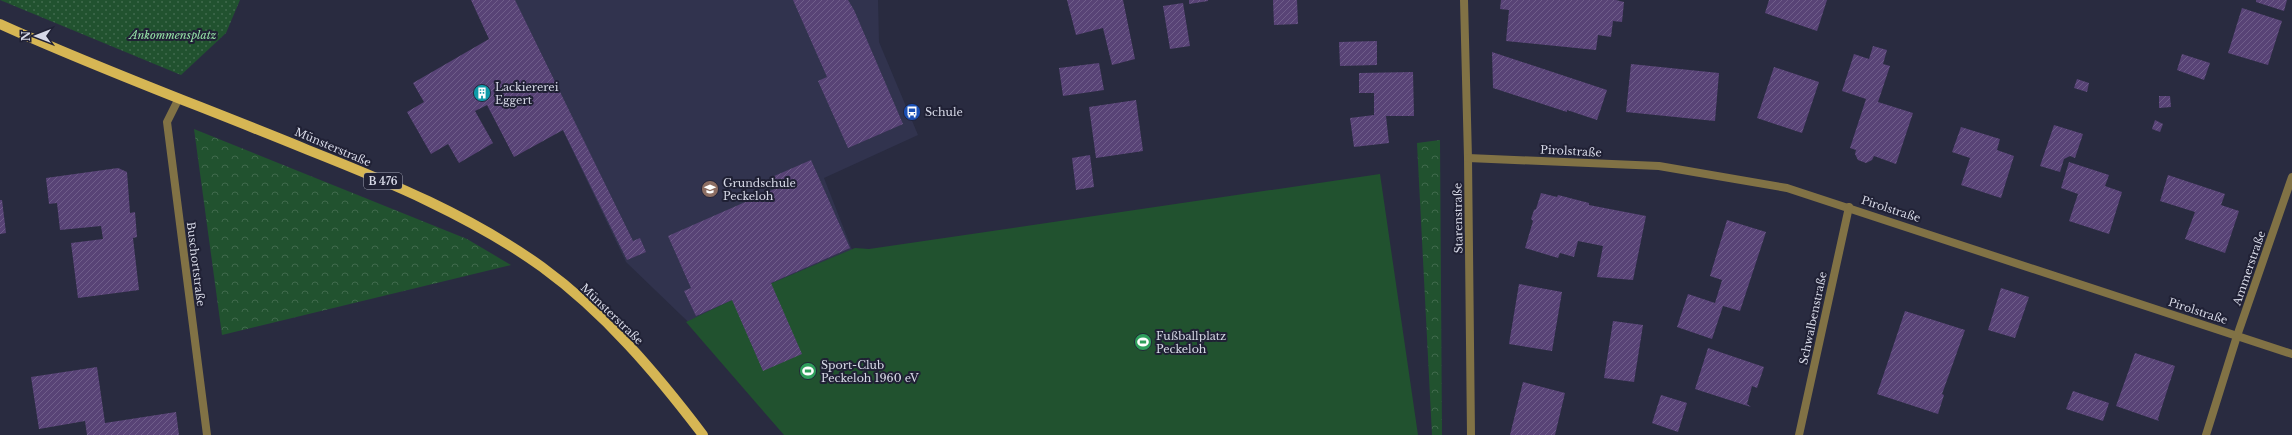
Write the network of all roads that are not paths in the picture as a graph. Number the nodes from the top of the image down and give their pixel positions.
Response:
1 (1464, 0) edge
2 (0, 24) edge
3 (179, 98) junction
4 (1468, 158) junction
5 (2292, 177) edge
6 (1849, 207) junction
7 (2237, 336) junction
8 (2292, 354) edge
9 (207, 435) edge
10 (702, 435) edge
11 (1471, 435) edge
12 (1799, 435) edge
13 (2206, 435) edge

1 - 4 street, Starenstraße
2 - 3 main road, Münsterstraße / B 476
3 - 9 street, Buschortstraße
3 - 10 main road, Münsterstraße / B 476
4 - 6 street, Pirolstraße
4 - 11 street, Starenstraße
5 - 7 street, Ammerstraße
6 - 7 street, Pirolstraße
6 - 12 street, Schwalbenstraße
7 - 8 street, Pirolstraße
7 - 13 street, Ammerstraße

